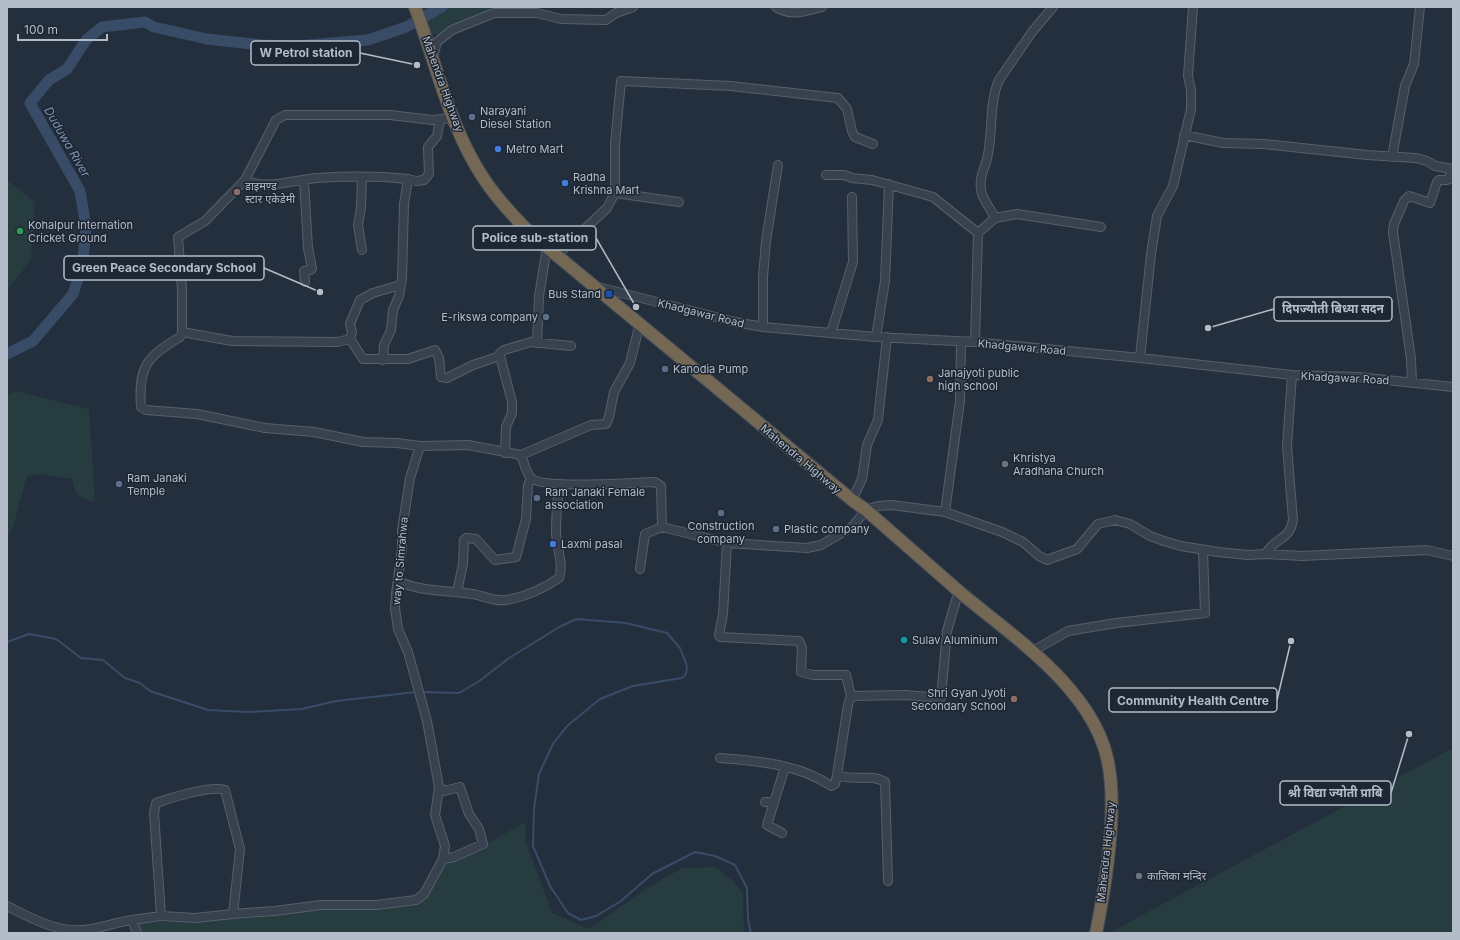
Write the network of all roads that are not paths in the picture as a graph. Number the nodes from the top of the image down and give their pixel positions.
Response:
1 (415, 7) edge
2 (633, 7) edge
3 (776, 7) edge
4 (822, 7) edge
5 (1053, 7) edge
6 (1193, 7) edge
7 (1420, 7) edge
8 (433, 58) junction
9 (453, 118) junction
10 (440, 120) junction
11 (1184, 135) junction
12 (873, 144) dead end
13 (1392, 157) junction
14 (778, 165) dead end
15 (1452, 169) edge
16 (826, 174) dead end
17 (362, 177) junction
18 (408, 179) junction
19 (245, 180) junction
20 (304, 180) junction
21 (889, 184) junction
22 (615, 193) junction
23 (852, 197) dead end
24 (680, 202) dead end
25 (995, 218) junction
26 (1101, 228) dead end
27 (978, 233) junction
28 (362, 250) dead end
29 (552, 251) junction
30 (305, 282) dead end
31 (400, 285) junction
32 (595, 286) junction
33 (640, 323) junction
34 (763, 327) junction
35 (182, 332) junction
36 (831, 333) junction
37 (876, 337) junction
38 (887, 337) junction
39 (350, 339) junction
40 (961, 342) junction
41 (975, 342) junction
42 (537, 343) junction
43 (571, 346) dead end
44 (500, 356) junction
45 (1140, 358) junction
46 (383, 360) junction
47 (1292, 375) junction
48 (1412, 382) junction
49 (1453, 387) edge
50 (420, 446) junction
51 (505, 453) junction
52 (522, 455) junction
53 (531, 478) junction
54 (560, 484) junction
55 (852, 500) junction
56 (866, 510) junction
57 (945, 512) junction
58 (662, 527) junction
59 (727, 543) junction
60 (1203, 550) junction
61 (1266, 554) junction
62 (1453, 556) edge
63 (640, 569) dead end
64 (398, 581) junction
65 (958, 590) junction
66 (457, 592) junction
67 (1031, 652) junction
68 (851, 696) junction
69 (720, 758) dead end
70 (785, 767) junction
71 (838, 775) junction
72 (439, 787) junction
73 (782, 833) dead end
74 (443, 859) junction
75 (888, 881) dead end
76 (7, 906) edge
77 (233, 914) junction
78 (161, 916) junction
79 (132, 920) junction
80 (137, 933) edge
81 (1096, 933) edge

1 - 8 highway, Mahendra Highway
2 - 8 street
3 - 4 street
5 - 25 street
6 - 11 street
7 - 13 street
8 - 9 highway, Mahendra Highway
9 - 10 street
9 - 29 highway, Mahendra Highway
10 - 18 street
10 - 19 street
11 - 13 street
11 - 45 street
12 - 22 street
13 - 15 street
14 - 34 street
15 - 48 street
16 - 21 street
17 - 18 street
17 - 20 street
17 - 28 street
18 - 31 street
19 - 20 street
19 - 35 street
20 - 30 street
21 - 27 street
21 - 37 street
22 - 24 street
22 - 29 street
23 - 36 street
25 - 26 street
25 - 27 street
27 - 41 street
29 - 32 highway, Mahendra Highway
29 - 42 street
31 - 39 street
31 - 46 street
32 - 33 highway, Mahendra Highway
32 - 34 street, Khadgawar Road
33 - 52 street
33 - 55 highway, Mahendra Highway
34 - 36 street, Khadgawar Road
35 - 39 street
35 - 50 street
36 - 37 street, Khadgawar Road
37 - 38 street, Khadgawar Road
38 - 40 street, Khadgawar Road
38 - 55 street
39 - 46 street
40 - 41 street, Khadgawar Road
40 - 57 street
41 - 45 street, Khadgawar Road
42 - 43 street
42 - 44 street
44 - 46 street
44 - 51 street
45 - 47 street, Khadgawar Road
47 - 48 street, Khadgawar Road
47 - 61 street
48 - 49 street, Khadgawar Road
50 - 51 street
50 - 64 street, way to Simrahwa
51 - 52 street
52 - 53 street
53 - 54 street
53 - 66 street
54 - 58 street
54 - 66 street
55 - 56 highway, Mahendra Highway
56 - 57 street
56 - 59 street
56 - 65 highway, Mahendra Highway
57 - 60 street
58 - 59 street
58 - 63 street
59 - 68 street
60 - 61 street
60 - 67 street
61 - 62 street
64 - 66 street
64 - 72 street, way to Simrahwa
65 - 67 highway, Mahendra Highway
65 - 68 street
67 - 81 highway, Mahendra Highway
68 - 71 street
69 - 70 street
70 - 71 street
70 - 73 street
71 - 75 street
72 - 74 street, way to Simrahwa
72 - 74 street
74 - 77 street
76 - 79 street
77 - 78 street
77 - 78 street
78 - 79 street
79 - 80 street

